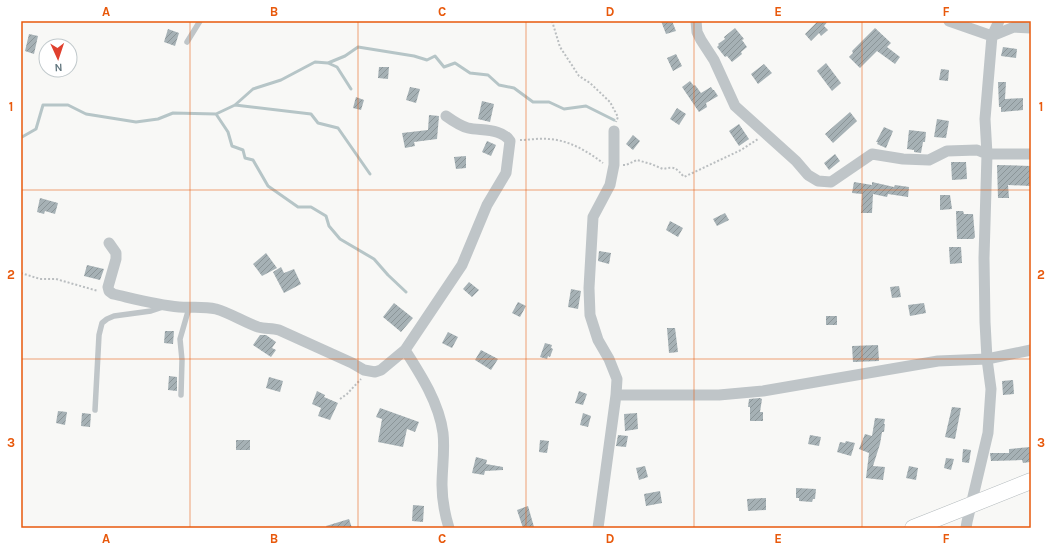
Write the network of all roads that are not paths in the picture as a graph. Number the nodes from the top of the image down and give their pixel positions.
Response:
1 (200, 21) edge
2 (696, 21) edge
3 (949, 21) edge
4 (998, 21) edge
5 (1031, 28) edge
6 (992, 36) junction
7 (187, 42) dead end
8 (446, 116) dead end
9 (614, 131) road end
10 (987, 154) junction
11 (1031, 154) edge
12 (109, 243) dead end
13 (167, 305) junction
14 (189, 308) junction
15 (405, 350) junction
16 (1031, 350) edge
17 (987, 359) junction
18 (181, 395) dead end
19 (616, 395) junction
20 (95, 410) dead end
21 (1031, 481) edge
22 (971, 505) junction
23 (449, 528) edge
24 (598, 528) edge
25 (913, 528) edge
26 (966, 528) edge

1 - 7 lane
2 - 10 street
3 - 6 street
4 - 6 street
5 - 6 street
6 - 10 street
8 - 15 street
9 - 19 street
10 - 11 street
10 - 17 street
12 - 13 street
13 - 14 street
13 - 20 lane
14 - 15 street
14 - 18 lane
15 - 23 street
16 - 17 street
17 - 19 street
17 - 22 street
19 - 24 street
21 - 22 street
22 - 25 street
22 - 26 street

